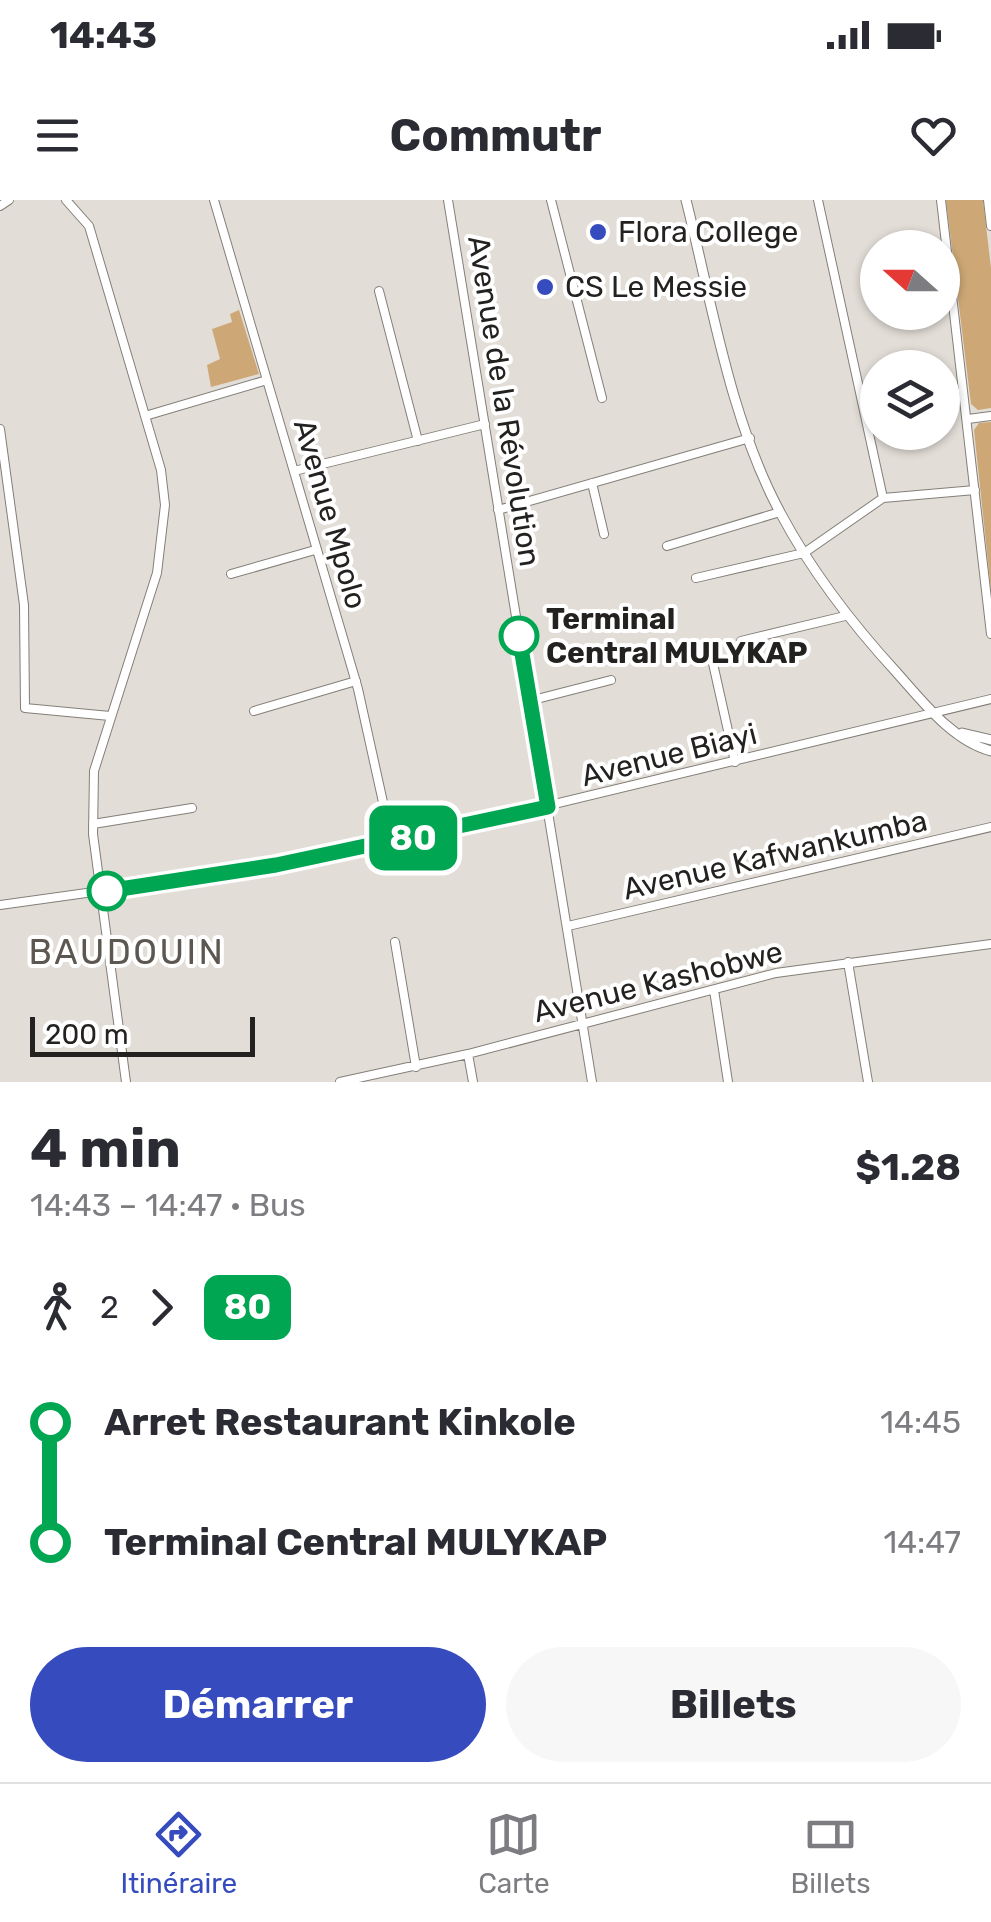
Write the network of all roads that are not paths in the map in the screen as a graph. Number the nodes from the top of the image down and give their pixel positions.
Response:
1 (9, 200) edge
2 (66, 200) edge
3 (214, 200) edge
4 (448, 200) edge
5 (552, 200) edge
6 (686, 200) edge
7 (818, 200) edge
8 (941, 200) edge
9 (988, 200) edge
10 (0, 206) edge
11 (991, 226) edge
12 (378, 290) dead end
13 (267, 380) junction
14 (602, 398) dead end
15 (145, 416) junction
16 (991, 416) edge
17 (968, 419) junction
18 (485, 424) junction
19 (0, 429) edge
20 (750, 438) junction
21 (418, 441) junction
22 (294, 470) junction
23 (592, 483) junction
24 (975, 490) junction
25 (882, 498) junction
26 (498, 510) junction
27 (780, 512) junction
28 (604, 534) dead end
29 (668, 546) dead end
30 (315, 550) junction
31 (804, 553) junction
32 (232, 574) dead end
33 (696, 578) dead end
34 (846, 616) junction
35 (991, 634) edge
36 (741, 641) dead end
37 (712, 659) dead end
38 (611, 680) dead end
39 (356, 681) junction
40 (991, 699) edge
41 (530, 702) junction
42 (254, 711) dead end
43 (934, 715) junction
44 (110, 716) junction
45 (960, 733) junction
46 (991, 740) edge
47 (986, 750) edge
48 (991, 760) edge
49 (735, 762) junction
50 (548, 807) junction
51 (192, 808) dead end
52 (93, 824) junction
53 (991, 826) edge
54 (392, 843) junction
55 (100, 892) junction
56 (0, 905) edge
57 (568, 926) junction
58 (395, 942) dead end
59 (991, 944) edge
60 (848, 962) junction
61 (714, 990) junction
62 (582, 1024) junction
63 (468, 1054) junction
64 (416, 1067) junction
65 (126, 1082) edge
66 (340, 1082) edge
67 (473, 1082) edge
68 (592, 1082) edge
69 (728, 1082) edge
70 (868, 1082) edge

1 - 10 street
2 - 15 street
3 - 13 street, Avenue Mpolo
4 - 18 street, Avenue de la Révolution
5 - 14 street
6 - 20 main road
7 - 25 street
8 - 17 street
9 - 11 street
12 - 21 street
13 - 15 street
13 - 22 street, Avenue Mpolo
15 - 44 street
16 - 17 street
17 - 24 street
18 - 21 street
18 - 26 street, Avenue de la Révolution
19 - 44 street
20 - 23 street
20 - 27 main road
21 - 22 street
22 - 30 street, Avenue Mpolo
23 - 26 street
23 - 28 street
24 - 25 street
24 - 35 street
25 - 31 street
26 - 41 street, Avenue de la Révolution
27 - 29 street
27 - 31 main road
30 - 32 street
30 - 39 street, Avenue Mpolo
31 - 33 street
31 - 34 main road
34 - 36 street
34 - 43 main road
37 - 49 street
38 - 41 street
39 - 42 street
39 - 54 street, Avenue Mpolo
40 - 43 street, Avenue Biayi
41 - 50 street, Avenue de la Révolution
43 - 45 main road
43 - 49 street, Avenue Biayi
44 - 52 street
45 - 46 main road
45 - 47 main road
47 - 48 main road
49 - 50 street, Avenue Biayi
50 - 54 street, Avenue Biayi
50 - 57 street, Avenue de la Révolution
51 - 52 street
52 - 55 street
53 - 57 street, Avenue Kafwankumba
54 - 55 street, Avenue Biayi
55 - 56 street, Avenue Biayi
55 - 65 street
57 - 62 street, Avenue de la Révolution
58 - 64 street
59 - 60 street, Avenue Kashobwe
60 - 61 street, Avenue Kashobwe
60 - 70 street
61 - 62 street, Avenue Kashobwe
61 - 69 street
62 - 63 street, Avenue Kashobwe
62 - 68 street, Avenue de la Révolution
63 - 64 street, Avenue Kashobwe
63 - 67 street
64 - 66 street, Avenue Kashobwe

